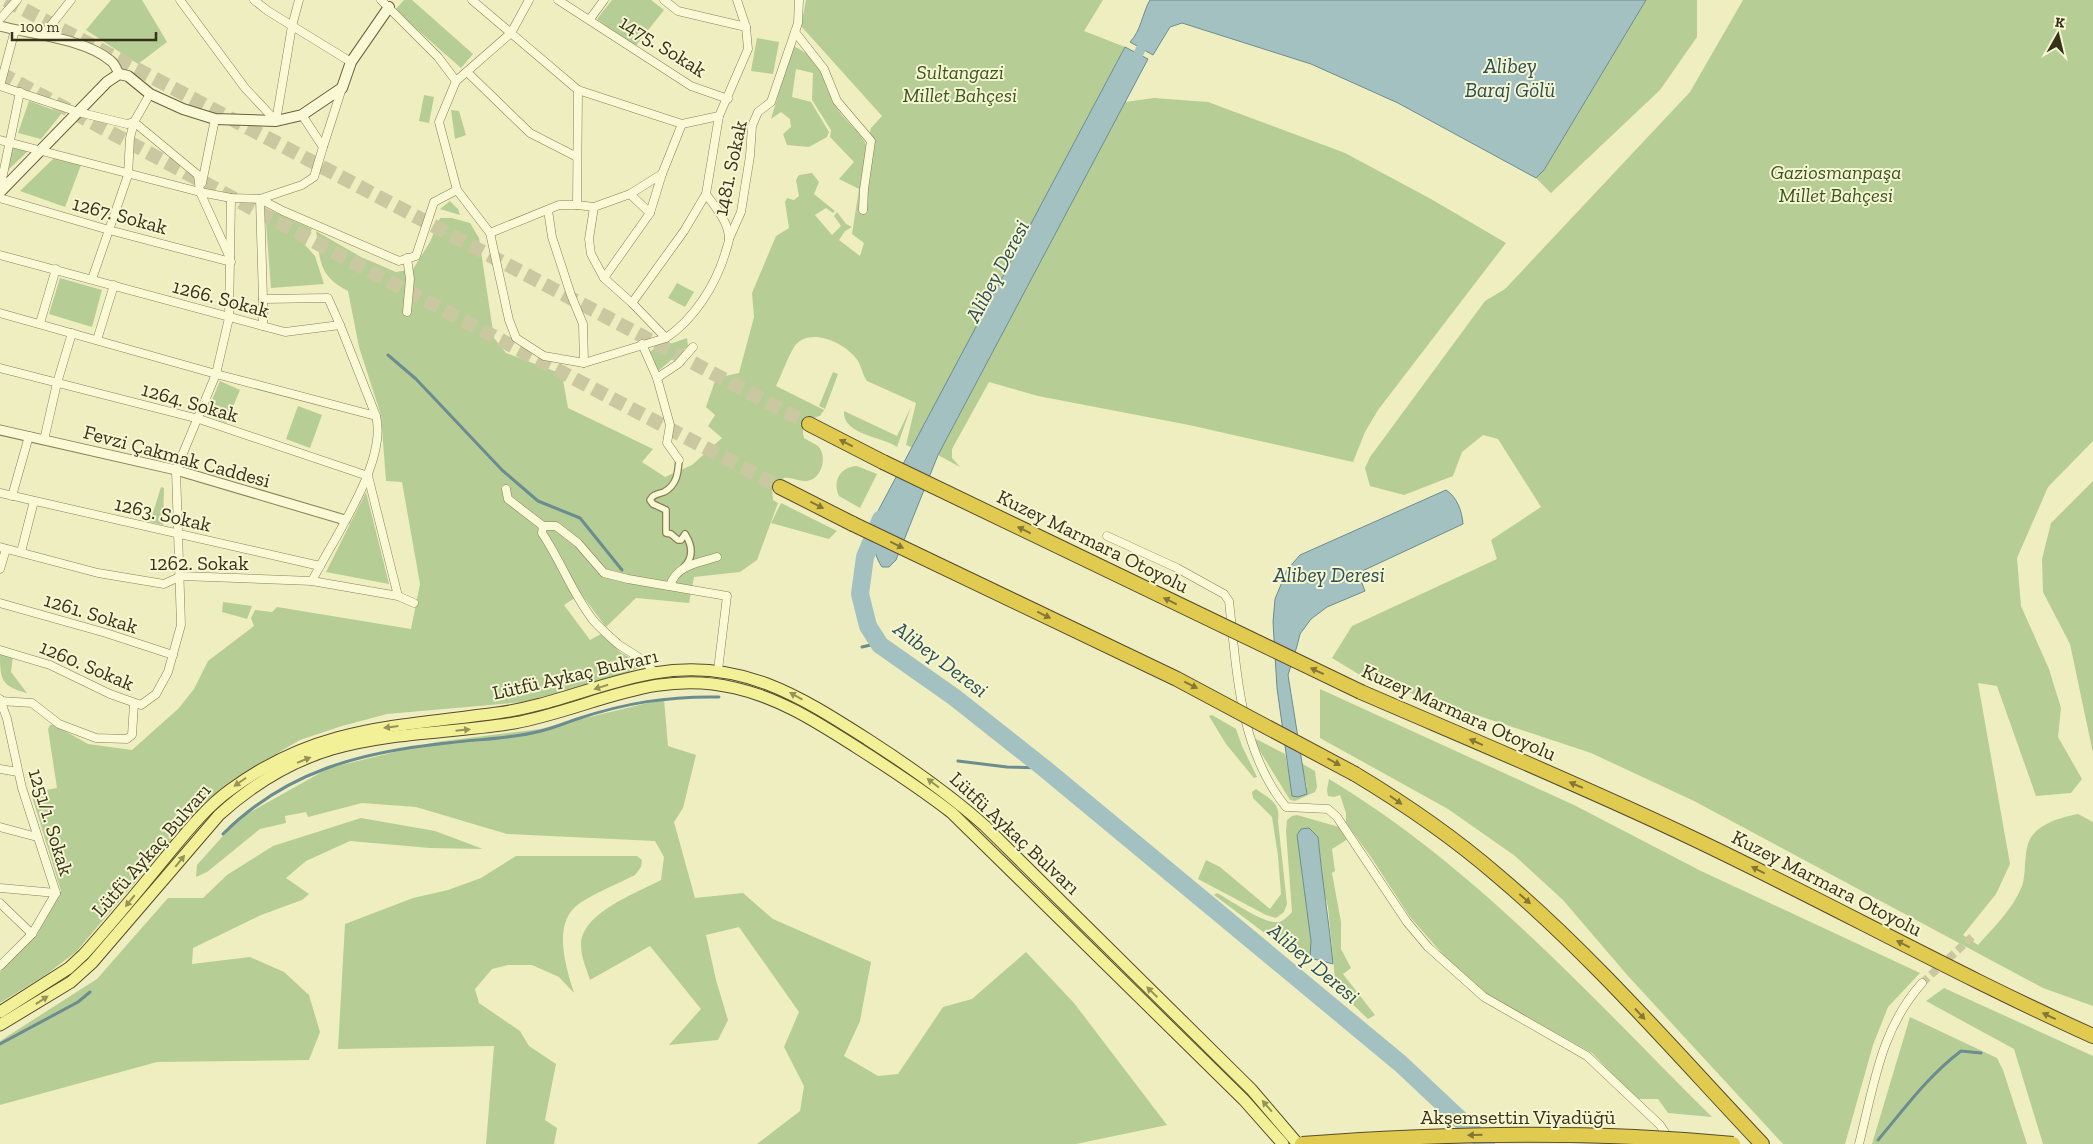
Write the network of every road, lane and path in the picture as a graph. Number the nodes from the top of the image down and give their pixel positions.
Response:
1 (16, 0) edge
2 (71, 0) edge
3 (180, 0) edge
4 (254, 0) edge
5 (299, 0) edge
6 (529, 0) edge
7 (558, 0) edge
8 (604, 0) edge
9 (664, 0) edge
10 (737, 0) edge
11 (799, 0) edge
12 (475, 1) edge
13 (388, 2) edge
14 (0, 19) edge
15 (590, 19) junction
16 (0, 26) edge
17 (292, 26) junction
18 (746, 27) junction
19 (15, 30) junction
20 (795, 32) junction
21 (510, 33) junction
22 (44, 34) junction
23 (351, 62) junction
24 (467, 72) junction
25 (119, 74) junction
26 (456, 81) junction
27 (0, 86) edge
28 (342, 88) junction
29 (578, 90) junction
30 (20, 92) junction
31 (150, 94) junction
32 (728, 98) junction
33 (78, 112) junction
34 (302, 116) junction
35 (719, 116) junction
36 (215, 119) junction
37 (276, 121) junction
38 (134, 122) junction
39 (682, 124) junction
40 (0, 140) edge
41 (10, 143) junction
42 (323, 147) junction
43 (41, 150) junction
44 (577, 157) junction
45 (662, 174) junction
46 (128, 175) junction
47 (0, 188) edge
48 (458, 190) junction
49 (0, 192) edge
50 (200, 192) junction
51 (630, 194) junction
52 (706, 194) junction
53 (0, 198) edge
54 (231, 198) junction
55 (260, 199) junction
56 (577, 205) junction
57 (594, 207) junction
58 (548, 210) junction
59 (863, 210) dead end
60 (650, 213) junction
61 (109, 230) junction
62 (490, 233) junction
63 (729, 238) junction
64 (0, 255) edge
65 (407, 258) junction
66 (231, 262) junction
67 (56, 269) junction
68 (92, 278) junction
69 (604, 278) junction
70 (114, 285) junction
71 (263, 299) junction
72 (632, 303) junction
73 (407, 312) dead end
74 (0, 313) edge
75 (229, 318) junction
76 (40, 323) junction
77 (340, 325) junction
78 (263, 326) junction
79 (72, 333) junction
80 (666, 338) junction
81 (97, 340) junction
82 (642, 344) junction
83 (693, 347) dead end
84 (584, 363) junction
85 (0, 368) edge
86 (216, 374) junction
87 (657, 378) junction
88 (57, 382) junction
89 (376, 416) junction
90 (199, 419) junction
91 (809, 424) tunnel mouth
92 (0, 430) edge
93 (29, 436) junction
94 (44, 440) junction
95 (679, 460) joint
96 (176, 470) junction
97 (368, 476) junction
98 (780, 487) tunnel mouth
99 (506, 489) dead end
100 (0, 493) edge
101 (12, 496) junction
102 (34, 501) junction
103 (345, 520) junction
104 (543, 526) junction
105 (179, 534) junction
106 (1107, 536) dead end
107 (3, 548) edge
108 (21, 552) junction
109 (717, 557) dead end
110 (320, 566) junction
111 (684, 567) junction
112 (0, 569) edge
113 (181, 576) junction
114 (312, 581) junction
115 (670, 586) junction
116 (398, 596) junction
117 (0, 603) edge
118 (414, 603) dead end
119 (0, 650) edge
120 (173, 655) junction
121 (718, 670) junction
122 (654, 673) junction
123 (716, 685) junction
124 (0, 701) edge
125 (134, 704) junction
126 (0, 768) edge
127 (18, 772) junction
128 (0, 827) edge
129 (37, 837) junction
130 (155, 870) junction
131 (164, 880) junction
132 (0, 888) edge
133 (56, 893) junction
134 (0, 902) edge
135 (32, 934) junction
136 (0, 966) edge
137 (1922, 983) tunnel mouth
138 (0, 1012) edge
139 (0, 1025) edge
140 (2093, 1036) edge
141 (1283, 1144) edge
142 (1298, 1144) edge
143 (1302, 1144) edge
144 (1672, 1144) edge
145 (1733, 1144) edge
146 (1762, 1144) edge
147 (1859, 1144) edge

1 - 14 street
2 - 22 street
3 - 37 street
4 - 17 street
5 - 17 street
6 - 21 street
7 - 15 street, 1475. Sokak
8 - 15 street
9 - 18 street
10 - 18 street
11 - 20 street, 1481. Sokak
12 - 21 street
13 - 23 main road
13 - 26 street
15 - 32 street, 1475. Sokak
16 - 19 street
17 - 23 street
17 - 37 street
18 - 32 street
19 - 22 street
19 - 27 street
20 - 59 street
20 - 63 street, 1481. Sokak
21 - 24 street
21 - 29 street
22 - 25 street
23 - 28 main road
24 - 26 street
24 - 44 street
25 - 31 main road
25 - 33 main road
26 - 48 street
27 - 30 street
28 - 34 main road
28 - 42 street
29 - 39 street
29 - 44 street
30 - 33 street
30 - 41 street
31 - 36 main road
31 - 38 street
32 - 35 street
33 - 38 street
33 - 43 main road
34 - 37 main road
34 - 42 street
35 - 39 street
35 - 52 street
36 - 37 main road
36 - 50 street
38 - 46 street
38 - 50 street
39 - 45 street
40 - 41 street
41 - 43 street
41 - 47 street
42 - 55 street
43 - 46 street
43 - 49 main road
44 - 56 street
45 - 51 street
45 - 60 street
46 - 50 street
46 - 61 street
48 - 62 street
48 - 65 street
50 - 54 street
50 - 66 street
51 - 57 street
51 - 60 street
52 - 63 street
52 - 72 street
53 - 61 street, 1267. Sokak
54 - 55 street
54 - 66 street
55 - 65 street
55 - 71 street
56 - 57 street
56 - 58 street
57 - 69 street
58 - 62 street
58 - 84 street
60 - 69 street
61 - 66 street, 1267. Sokak
61 - 68 street
62 - 84 street
63 - 80 street, 1481. Sokak
64 - 67 street, 1266. Sokak
65 - 73 street
66 - 75 street
67 - 68 street, 1266. Sokak
67 - 76 street
68 - 70 street, 1266. Sokak
69 - 72 street
70 - 75 street, 1266. Sokak
70 - 81 street
71 - 77 street
71 - 78 street
72 - 80 street
74 - 76 street
75 - 78 street, 1266. Sokak
75 - 86 street
76 - 79 street
77 - 78 street, 1266. Sokak
77 - 89 street
79 - 81 street
79 - 88 street
80 - 82 street
81 - 86 street
82 - 84 street
82 - 87 street
83 - 87 street
85 - 88 street, 1264. Sokak
86 - 89 street
86 - 90 street
87 - 95 street
88 - 90 street, 1264. Sokak
88 - 94 street
89 - 97 street
90 - 96 street
90 - 97 street, 1264. Sokak
140 -> 91 highway, Kuzey Marmara Otoyolu, bridge
92 - 93 street, Fevzi Çakmak Caddesi
93 - 94 street, Fevzi Çakmak Caddesi
93 - 101 street
94 - 96 street, Fevzi Çakmak Caddesi
95 - 111 street
96 - 103 street, Fevzi Çakmak Caddesi
96 - 105 street, 1260. Sokak
97 - 103 street
97 - 116 street
98 -> 146 highway, bridge
99 - 104 street
100 - 101 street, 1263. Sokak
101 - 102 street, 1263. Sokak
102 - 105 street, 1263. Sokak
102 - 108 street
103 - 110 street
104 - 115 street
104 - 122 street
105 - 110 street, 1263. Sokak
105 - 113 street, 1260. Sokak
106 - 144 street
107 - 108 street, 1262. Sokak
107 - 112 street
108 - 113 street, 1262. Sokak
109 - 111 street
110 - 114 street
111 - 115 street
113 - 114 street, 1262. Sokak
113 - 120 street, 1260. Sokak
114 - 116 street, 1262. Sokak
115 - 121 street
116 - 118 street, 1262. Sokak
117 - 120 street, 1261. Sokak
119 - 125 street, 1260. Sokak
120 - 125 street, 1260. Sokak
121 - 122 main road, Lütfü Aykaç Bulvarı
121 - 123 main road
142 -> 121 main road, Lütfü Aykaç Bulvarı
122 -> 130 main road, Lütfü Aykaç Bulvarı
131 -> 123 main road, Lütfü Aykaç Bulvarı
123 - 141 main road, Lütfü Aykaç Bulvarı
124 - 125 street
124 - 127 street, 1251/1. Sokak
126 - 127 street
127 - 129 street, 1251/1. Sokak
128 - 129 street
129 - 133 street, 1251/1. Sokak
130 - 131 main road
130 -> 138 main road, Lütfü Aykaç Bulvarı
139 -> 131 main road, Lütfü Aykaç Bulvarı
132 - 133 street
133 - 135 street, 1251/1. Sokak
134 - 135 street
135 - 136 street, 1251/1. Sokak
137 - 147 street
145 -> 143 highway, Akşemsettin Viyadüğü, bridge

